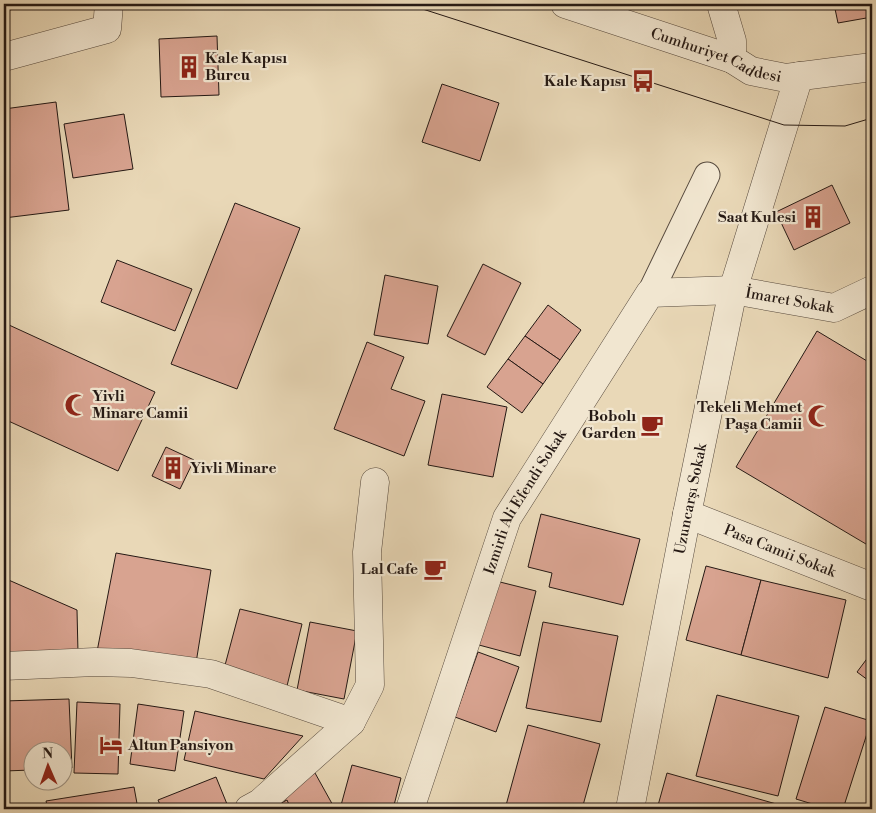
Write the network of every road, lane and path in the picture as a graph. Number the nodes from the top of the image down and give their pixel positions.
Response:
1 (109, 4) edge
2 (565, 4) edge
3 (721, 4) edge
4 (4, 57) edge
5 (732, 59) junction
6 (872, 66) edge
7 (799, 76) junction
8 (707, 175) dead end
9 (733, 290) junction
10 (872, 290) edge
11 (650, 293) junction
12 (376, 482) dead end
13 (687, 514) junction
14 (872, 587) edge
15 (4, 666) edge
16 (351, 722) junction
17 (249, 809) edge
18 (410, 809) edge
19 (630, 809) edge

1 - 4 street
2 - 5 street, Cumhuriyet Caddesi
3 - 5 street
5 - 7 street, Cumhuriyet Caddesi
6 - 7 street, Cumhuriyet Caddesi
7 - 9 street, Uzuncarşı Sokak
8 - 11 lane
9 - 10 street, İmaret Sokak
9 - 11 street
9 - 13 street, Uzuncarşı Sokak
11 - 18 street, Izmirli Ali Efendi Sokak
12 - 16 street
13 - 14 street, Pasa Camii Sokak
13 - 19 street, Uzuncarşı Sokak
15 - 16 street
16 - 17 street

